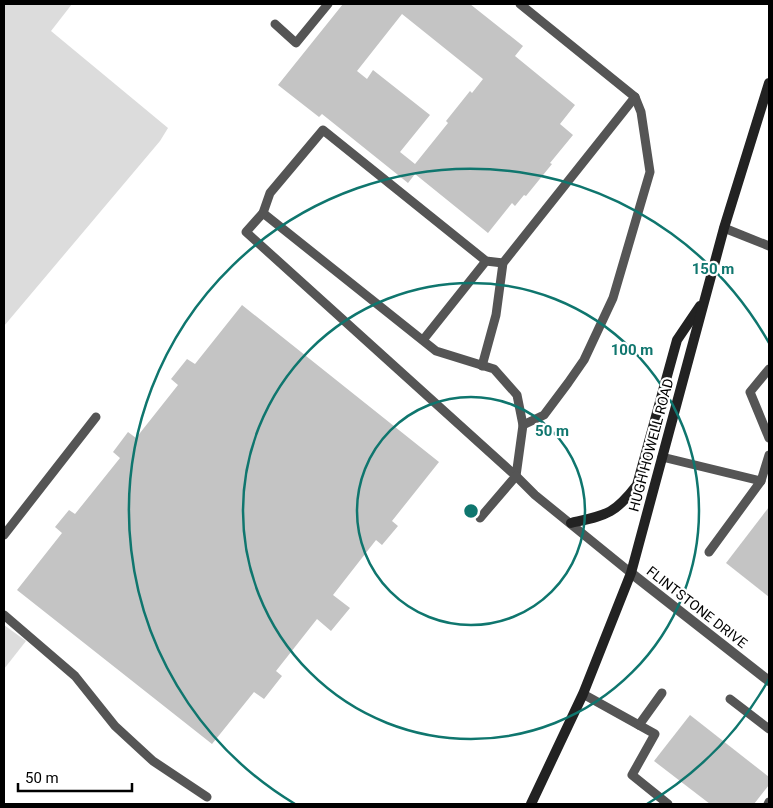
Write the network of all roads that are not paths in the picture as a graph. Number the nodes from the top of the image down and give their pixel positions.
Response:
1 (328, 4) edge
2 (520, 4) edge
3 (275, 24) dead end
4 (769, 83) edge
5 (635, 97) junction
6 (263, 212) junction
7 (724, 228) junction
8 (769, 246) edge
9 (486, 260) junction
10 (503, 263) junction
11 (705, 299) junction
12 (423, 340) junction
13 (482, 366) junction
14 (769, 369) edge
15 (96, 417) dead end
16 (523, 425) junction
17 (769, 438) edge
18 (769, 455) edge
19 (662, 458) junction
20 (516, 476) junction
21 (760, 481) junction
22 (480, 518) dead end
23 (571, 523) junction
24 (4, 535) edge
25 (709, 552) dead end
26 (631, 573) junction
27 (4, 615) edge
28 (769, 681) edge
29 (662, 693) dead end
30 (583, 694) junction
31 (730, 699) dead end
32 (639, 725) junction
33 (769, 729) edge
34 (207, 797) dead end
35 (531, 804) edge
36 (668, 804) edge

1 - 3 lane
2 - 5 lane
4 - 7 main road, HUGH HOWELL ROAD
5 - 10 lane
5 - 16 lane
6 - 9 lane
6 - 12 lane
6 - 20 lane
7 - 8 lane
7 - 11 main road, HUGH HOWELL ROAD
9 - 10 lane
9 - 12 lane
10 - 13 lane
11 - 19 main road, HUGH HOWELL ROAD
11 - 23 main road
12 - 13 lane
13 - 16 lane
14 - 17 lane
15 - 24 lane
16 - 20 lane
18 - 21 lane
19 - 21 lane
19 - 26 main road, HUGH HOWELL ROAD
20 - 22 lane
20 - 23 lane
21 - 25 lane
23 - 26 lane
26 - 28 street, FLINTSTONE DRIVE
26 - 30 main road, HUGH HOWELL ROAD
27 - 34 lane
29 - 32 lane
30 - 32 lane
30 - 35 main road, HUGH HOWELL ROAD
31 - 33 lane
32 - 36 lane

